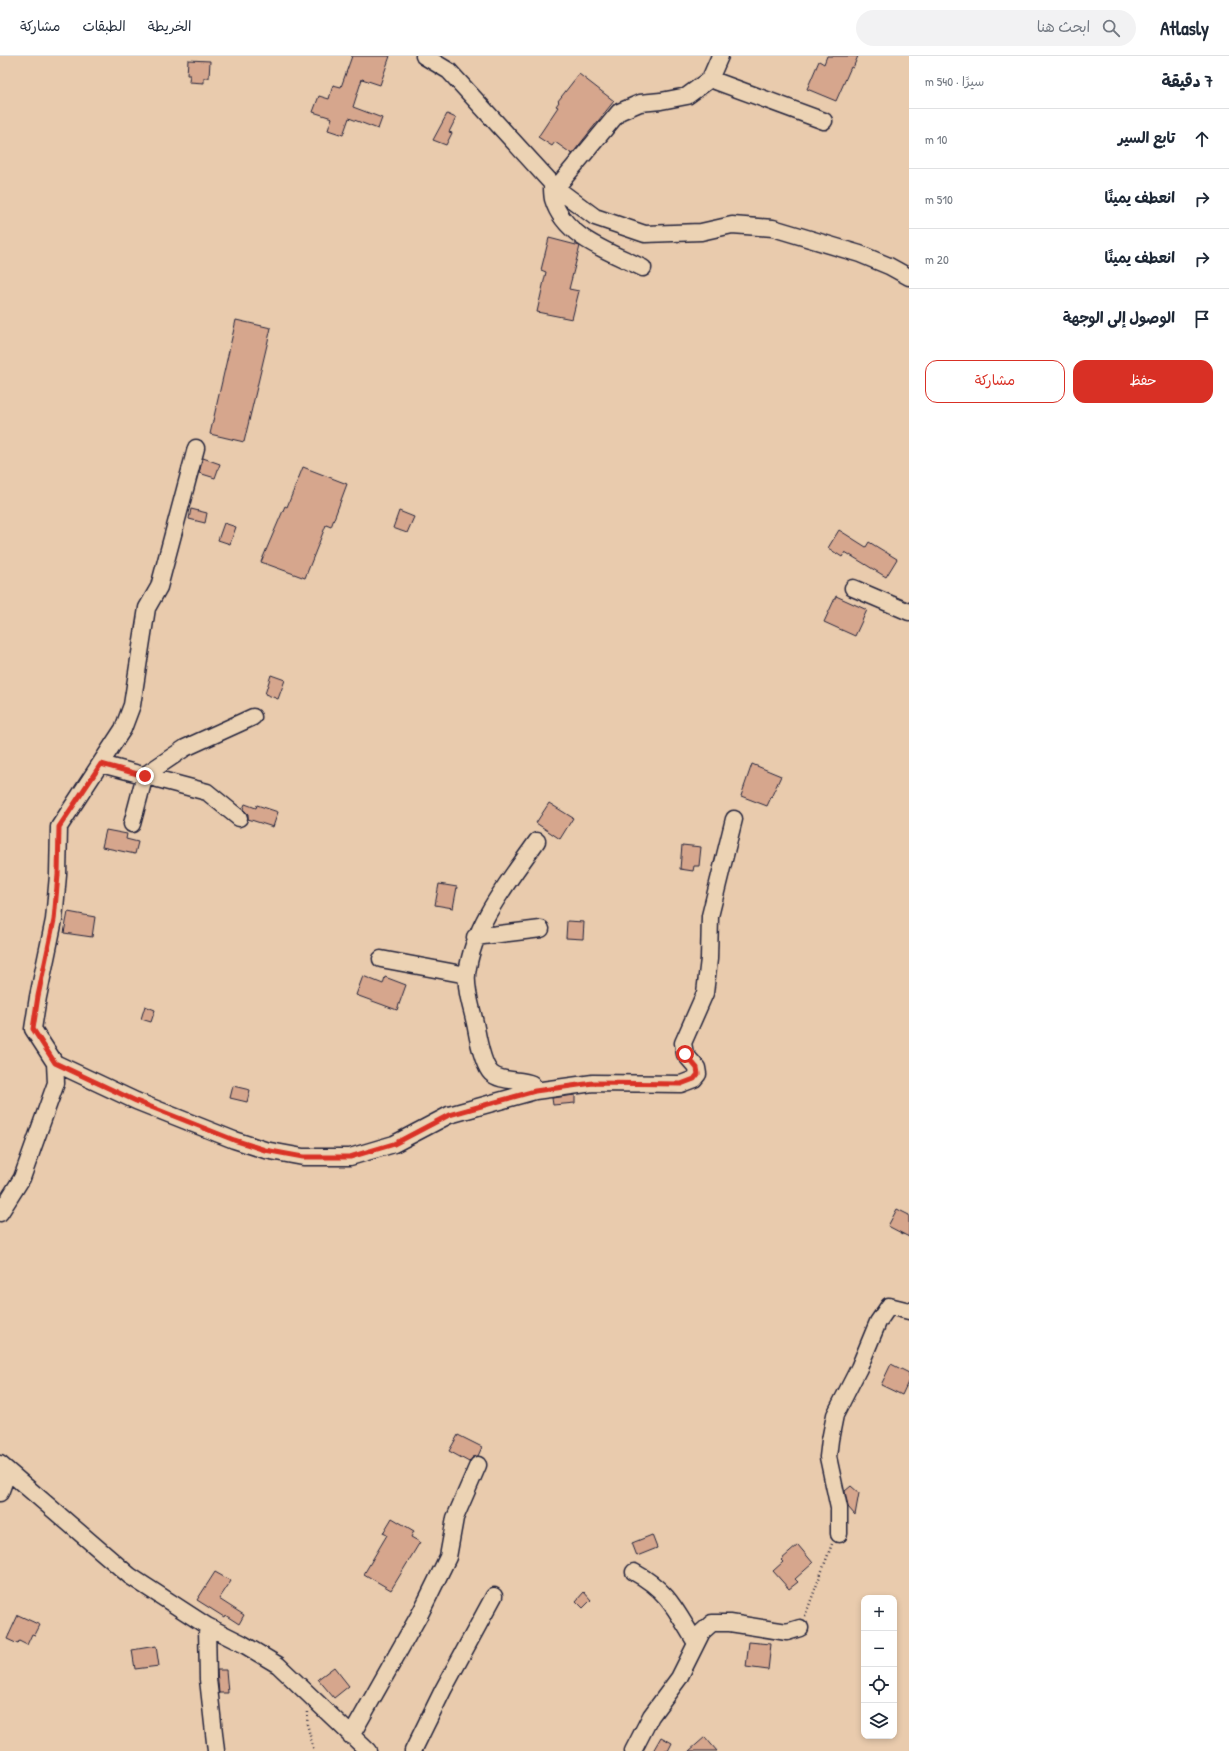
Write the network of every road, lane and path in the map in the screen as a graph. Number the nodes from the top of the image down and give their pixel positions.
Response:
1 (424, 56) edge
2 (720, 56) edge
3 (710, 79) junction
4 (824, 121) dead end
5 (554, 186) junction
6 (643, 268) dead end
7 (909, 277) edge
8 (196, 448) dead end
9 (853, 588) dead end
10 (909, 612) edge
11 (253, 717) dead end
12 (101, 764) junction
13 (145, 776) junction
14 (239, 818) dead end
15 (734, 819) dead end
16 (132, 824) dead end
17 (537, 841) dead end
18 (541, 929) dead end
19 (476, 937) junction
20 (382, 959) dead end
21 (467, 975) junction
22 (55, 1063) junction
23 (535, 1091) junction
24 (0, 1212) edge
25 (909, 1311) edge
26 (478, 1465) dead end
27 (4, 1468) edge
28 (0, 1494) edge
29 (839, 1534) joint
30 (634, 1572) dead end
31 (494, 1596) dead end
32 (207, 1626) junction
33 (800, 1628) joint
34 (696, 1643) junction
35 (316, 1703) junction
36 (351, 1736) junction
37 (216, 1751) edge
38 (314, 1751) edge
39 (368, 1751) edge
40 (413, 1751) edge
41 (633, 1751) edge

1 - 5 street
2 - 3 street
3 - 4 street
3 - 5 street
5 - 6 street
5 - 7 street
8 - 12 street
9 - 10 street
11 - 13 street
12 - 13 street
12 - 22 street
13 - 14 street
13 - 16 street
15 - 23 street
17 - 19 street
18 - 19 street
19 - 21 street
20 - 21 street
21 - 23 street
22 - 23 street
22 - 24 street
25 - 29 street
26 - 36 street
27 - 28 street
27 - 32 street
29 - 33 path
30 - 34 street
31 - 40 street
32 - 35 street
32 - 37 street
33 - 34 street
34 - 41 street
35 - 36 street
35 - 38 path
36 - 39 street

